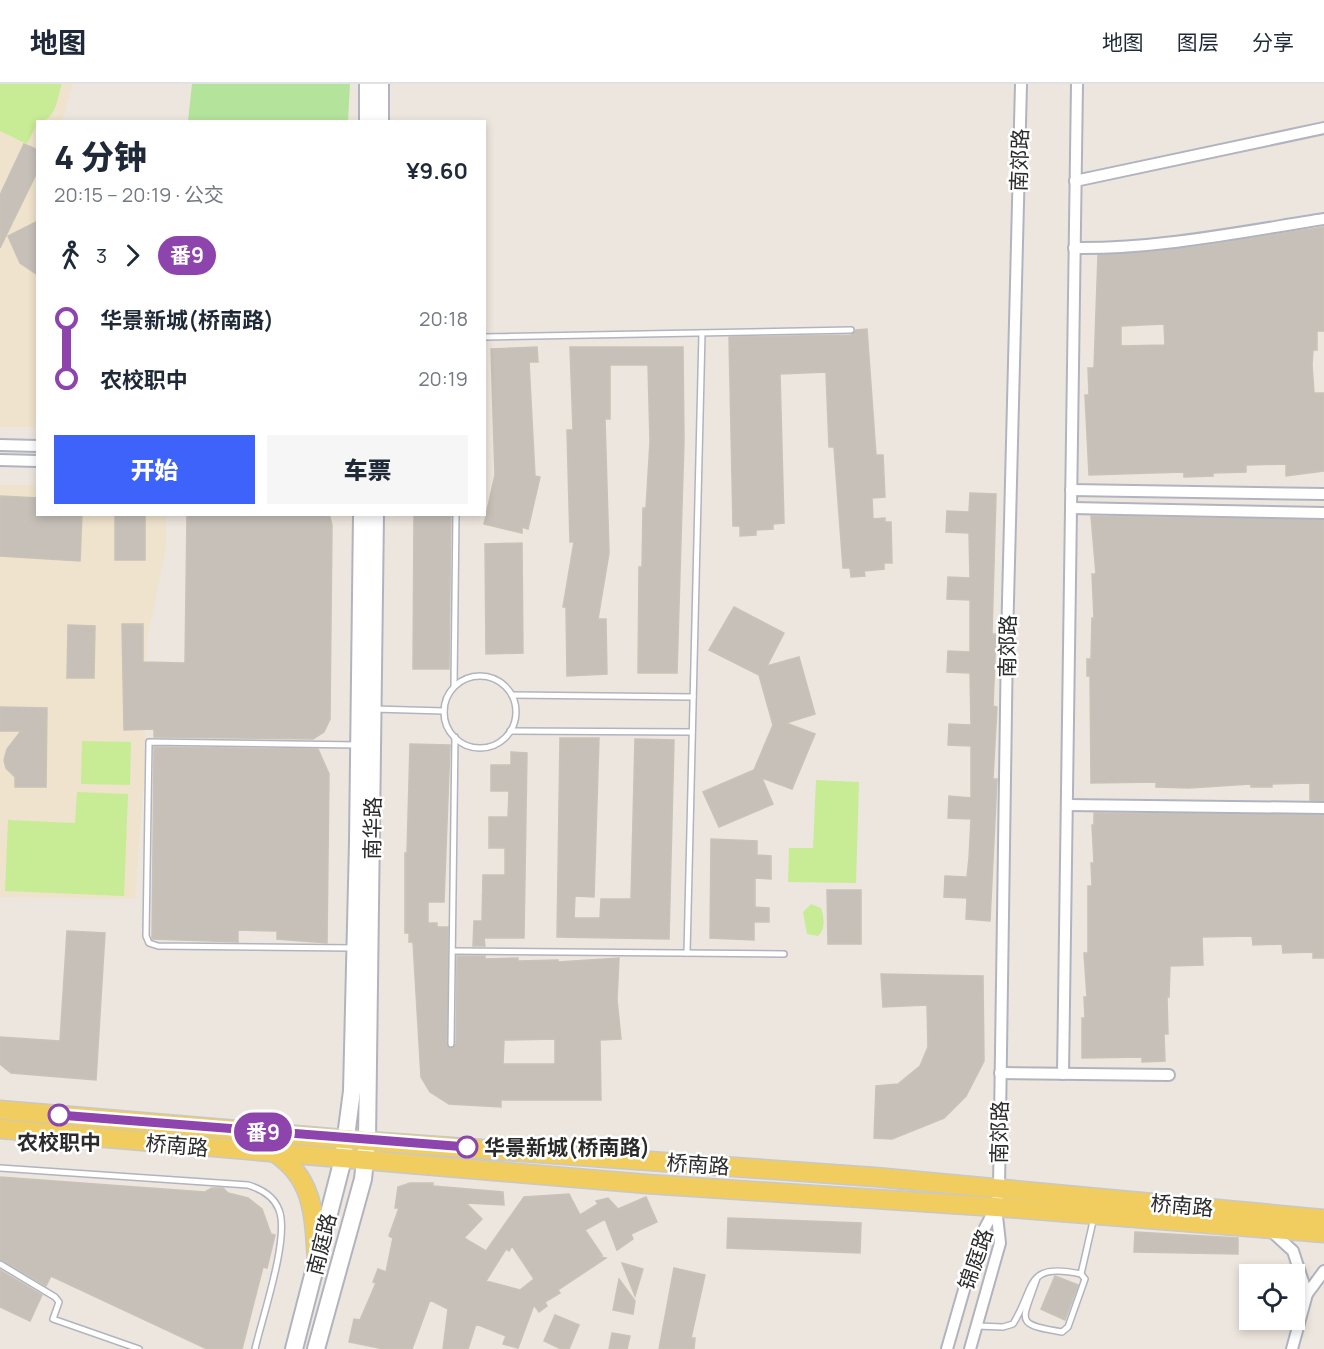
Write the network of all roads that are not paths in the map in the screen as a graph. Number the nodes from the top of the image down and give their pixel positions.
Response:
1 (368, 84) edge
2 (380, 84) edge
3 (1021, 84) edge
4 (1077, 84) edge
5 (368, 120) edge
6 (380, 120) edge
7 (1324, 128) edge
8 (1075, 181) junction
9 (1324, 219) edge
10 (1074, 249) junction
11 (851, 330) dead end
12 (702, 333) junction
13 (486, 337) edge
14 (0, 445) edge
15 (36, 446) edge
16 (0, 460) edge
17 (36, 460) edge
18 (1071, 490) junction
19 (1324, 494) edge
20 (1071, 508) junction
21 (1324, 513) edge
22 (362, 516) edge
23 (375, 516) edge
24 (456, 516) edge
25 (454, 686) junction
26 (512, 695) junction
27 (693, 697) junction
28 (374, 709) junction
29 (444, 711) junction
30 (510, 730) junction
31 (692, 732) junction
32 (455, 737) junction
33 (359, 746) junction
34 (1067, 805) junction
35 (1324, 808) edge
36 (356, 948) junction
37 (454, 951) junction
38 (687, 953) junction
39 (783, 954) dead end
40 (452, 1044) dead end
41 (1000, 1073) junction
42 (1063, 1074) junction
43 (1169, 1075) dead end
44 (0, 1110) edge
45 (0, 1129) edge
46 (346, 1139) junction
47 (367, 1141) junction
48 (275, 1153) junction
49 (343, 1159) junction
50 (366, 1161) junction
51 (0, 1168) edge
52 (999, 1188) junction
53 (996, 1207) junction
54 (1094, 1215) junction
55 (1324, 1219) edge
56 (1269, 1229) junction
57 (1324, 1233) edge
58 (317, 1262) junction
59 (0, 1263) edge
60 (1324, 1271) edge
61 (1081, 1274) junction
62 (1037, 1278) junction
63 (1307, 1294) junction
64 (977, 1326) junction
65 (139, 1349) edge
66 (255, 1349) edge
67 (294, 1349) edge
68 (316, 1349) edge
69 (947, 1349) edge
70 (970, 1349) edge
71 (1292, 1349) edge

1 - 5 street
2 - 6 street
3 - 41 street, 南郊路
4 - 8 street
7 - 8 street
8 - 10 street
9 - 10 street
10 - 18 street
11 - 12 lane
12 - 13 lane
12 - 27 lane
14 - 15 street
16 - 17 street
18 - 19 street
18 - 20 street
20 - 21 street
20 - 34 street
22 - 33 street, 南华路
23 - 28 street, 南华路
24 - 25 lane
25 - 26 lane
25 - 29 lane
26 - 27 lane
26 - 30 lane
27 - 31 lane
28 - 29 lane
28 - 47 street, 南华路
29 - 32 lane
30 - 31 lane
30 - 32 lane
31 - 38 lane
32 - 37 lane
33 - 36 street, 南华路
33 - 36 lane
34 - 35 street
34 - 42 street
36 - 46 street, 南华路
37 - 38 lane
37 - 40 lane
38 - 39 lane
41 - 42 street
41 - 52 street, 南郊路
42 - 43 street
44 - 46 main road, 桥南路
45 - 48 main road, 桥南路
46 - 47 main road, 桥南路
46 - 49 street, 南庭路
47 - 50 street, 南庭路
47 - 52 main road, 桥南路
48 - 49 main road, 桥南路
48 - 58 main road
49 - 50 main road, 桥南路
49 - 58 street, 南庭路
50 - 53 main road, 桥南路
50 - 68 street, 南庭路
51 - 66 lane
52 - 53 street, 南郊路
52 - 55 main road, 桥南路
53 - 54 main road, 桥南路
53 - 64 street, 锦庭路
53 - 69 street, 锦庭路
54 - 56 main road, 桥南路
54 - 61 lane
56 - 57 main road, 桥南路
56 - 63 street
58 - 67 street, 南庭路
59 - 65 lane
60 - 63 street
61 - 62 lane
61 - 62 lane
62 - 64 lane
63 - 71 street
64 - 70 street, 锦庭路

